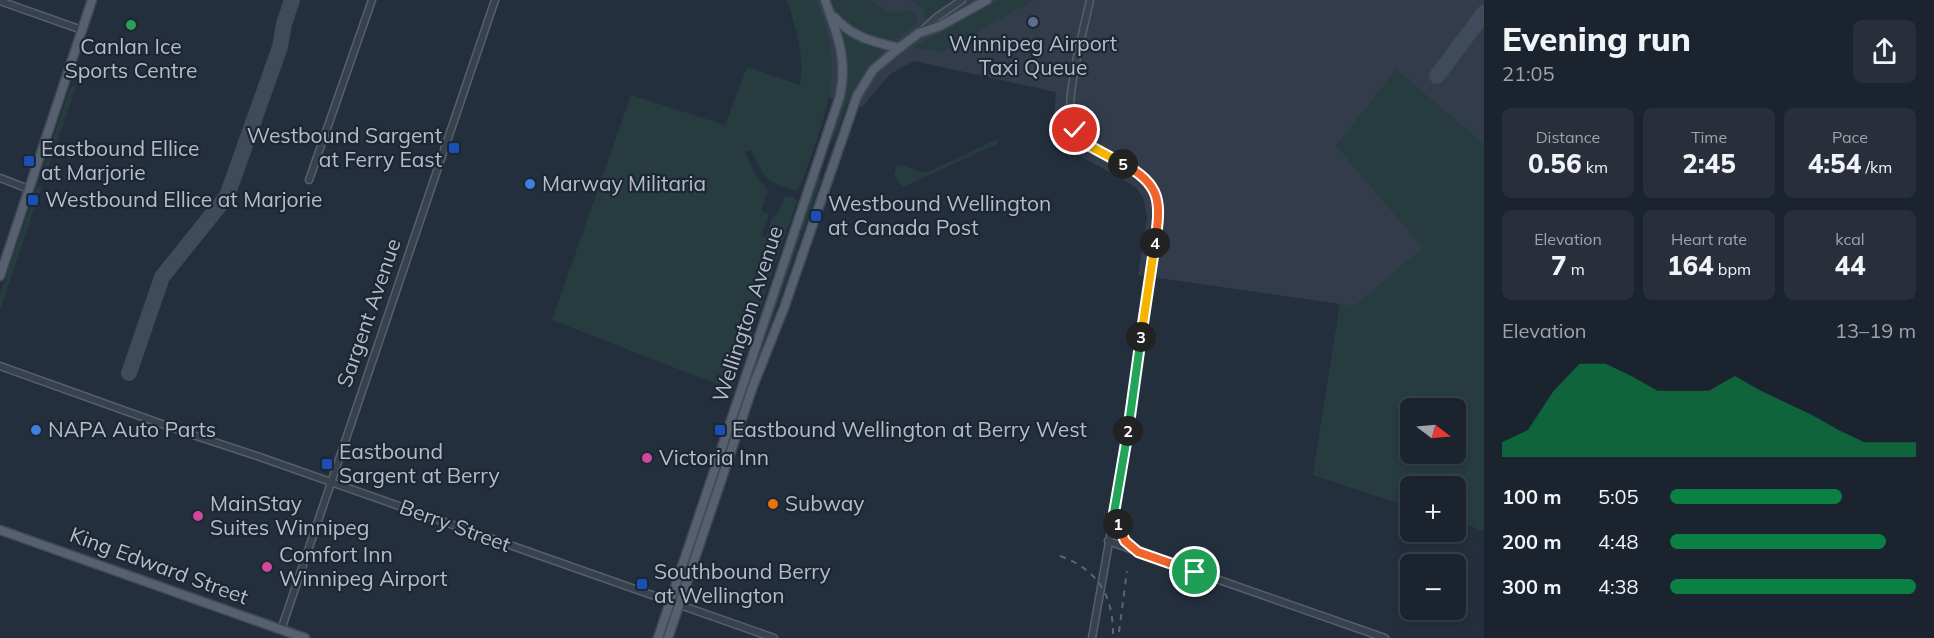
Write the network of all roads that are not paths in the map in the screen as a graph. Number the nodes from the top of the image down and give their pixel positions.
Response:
1 (92, 0) edge
2 (372, 0) edge
3 (495, 0) edge
4 (825, 0) edge
5 (962, 0) edge
6 (987, 0) edge
7 (1090, 0) edge
8 (0, 1) edge
9 (830, 12) junction
10 (82, 30) junction
11 (919, 33) junction
12 (899, 48) junction
13 (0, 178) edge
14 (309, 180) dead end
15 (28, 189) junction
16 (0, 276) edge
17 (0, 366) edge
18 (738, 402) junction
19 (747, 405) junction
20 (331, 482) junction
21 (701, 510) junction
22 (711, 513) junction
23 (1114, 513) junction
24 (0, 530) edge
25 (1108, 541) junction
26 (1138, 552) junction
27 (670, 602) junction
28 (680, 605) junction
29 (280, 634) edge
30 (304, 638) edge
31 (657, 638) edge
32 (668, 638) edge
33 (774, 638) edge
34 (1092, 638) edge
35 (1386, 638) edge

1 - 10 main road
2 - 14 street
3 - 20 street, Sargent Avenue
4 - 9 main road, Wellington Avenue
5 - 11 street, Wellington Avenue
6 - 11 main road, Wellington Avenue
7 - 23 street
8 - 10 street
9 - 12 main road
9 - 18 main road, Wellington Avenue
10 - 15 main road
11 - 12 main road, Wellington Avenue
12 - 19 main road, Wellington Avenue
13 - 15 street
15 - 16 main road
17 - 20 street, Berry Street
18 - 19 street
18 - 21 main road, Wellington Avenue
19 - 22 main road, Wellington Avenue
20 - 27 street, Berry Street
20 - 29 street, Sargent Avenue
21 - 22 street
21 - 27 main road, Wellington Avenue
22 - 28 main road, Wellington Avenue
23 - 25 street
23 - 26 street
24 - 29 main road, King Edward Street
25 - 26 street
25 - 34 street
26 - 35 street
27 - 28 street, Berry Street
27 - 31 main road, Wellington Avenue
28 - 32 main road, Wellington Avenue
28 - 33 street, Berry Street
29 - 30 main road, King Edward Street

